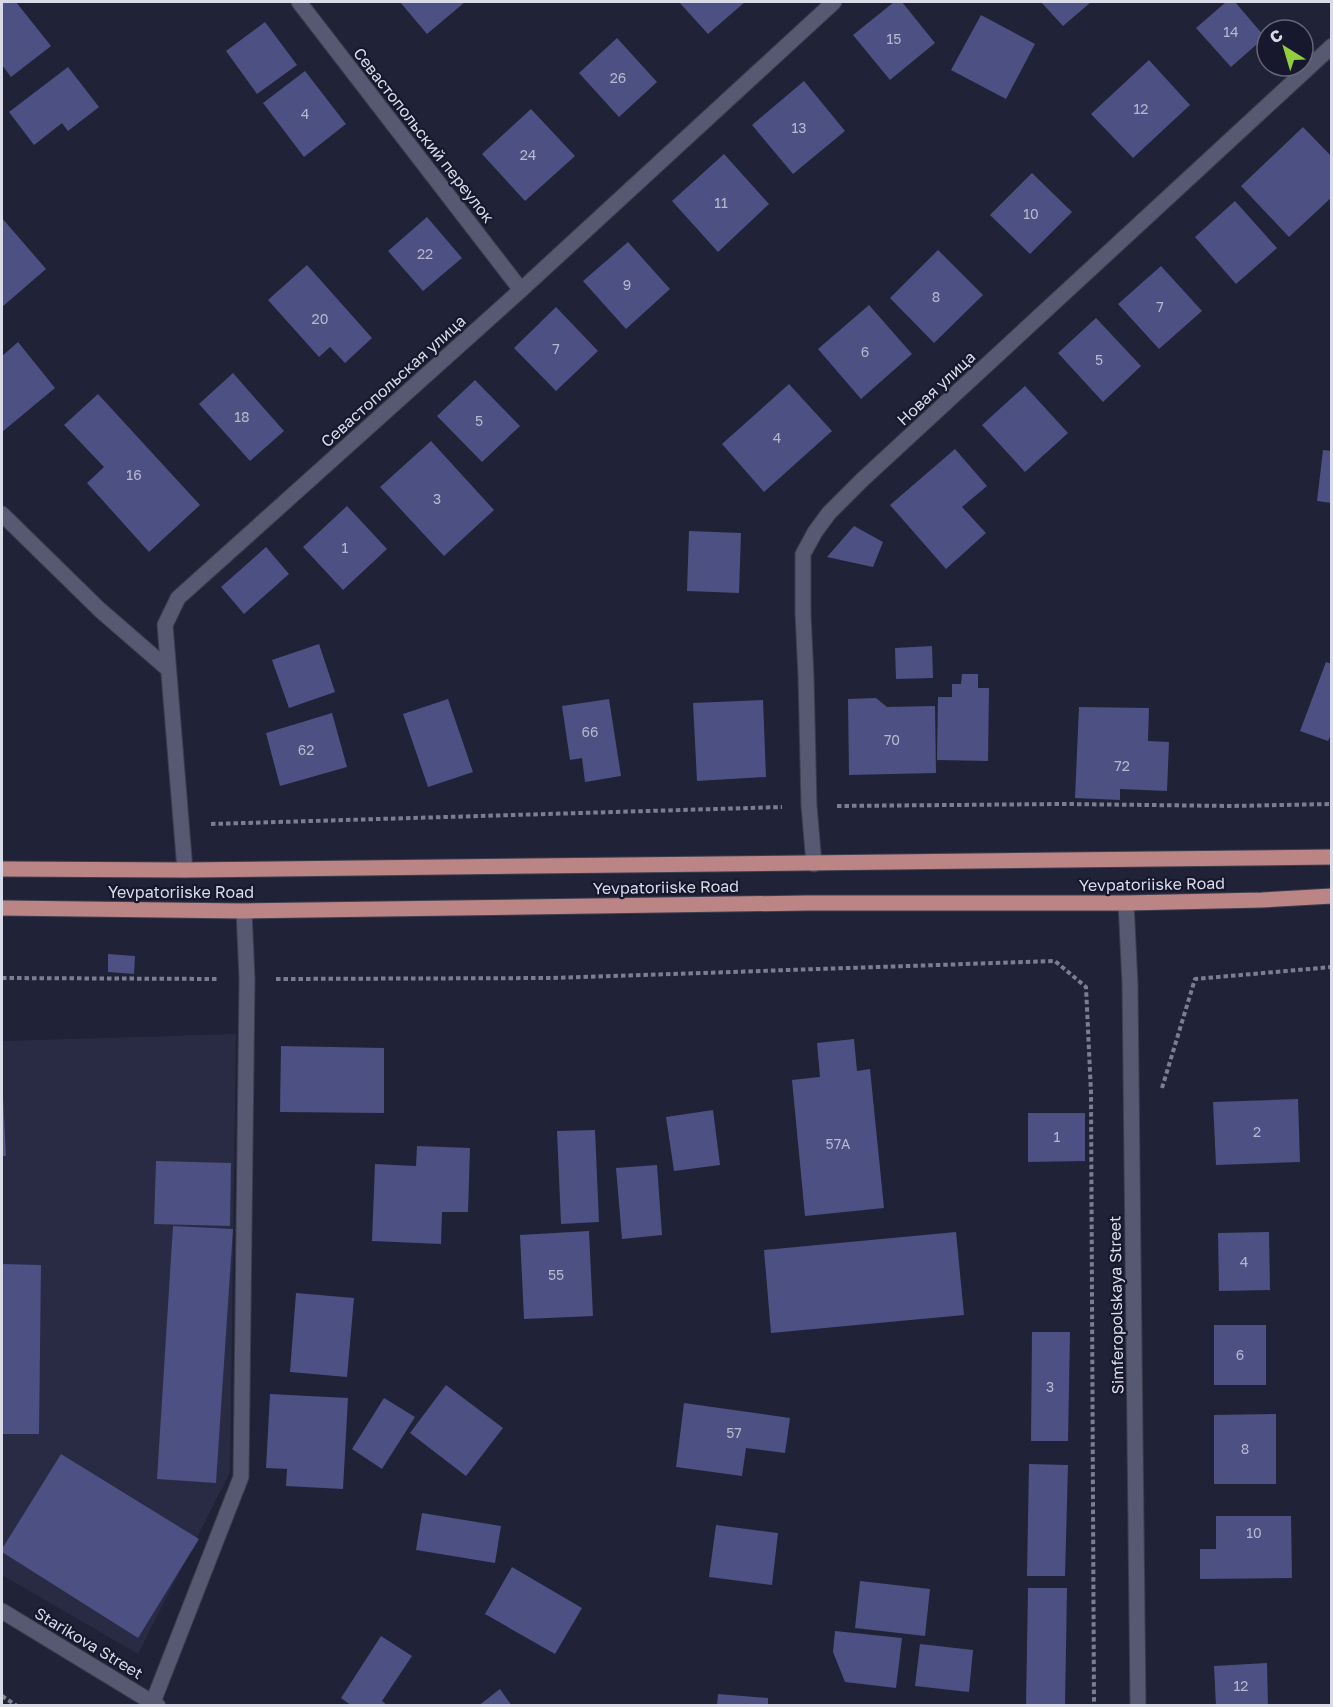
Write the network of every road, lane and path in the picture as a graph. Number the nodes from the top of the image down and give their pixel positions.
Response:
1 (299, 2) edge
2 (834, 2) edge
3 (1332, 46) edge
4 (521, 290) junction
5 (2, 514) edge
6 (168, 669) junction
7 (1332, 804) edge
8 (809, 806) junction
9 (182, 827) junction
10 (1332, 857) edge
11 (814, 864) junction
12 (2, 869) edge
13 (185, 870) junction
14 (1332, 896) edge
15 (1126, 903) junction
16 (2, 908) edge
17 (244, 910) junction
18 (1332, 967) edge
19 (2, 978) edge
20 (247, 979) junction
21 (1195, 979) dead end
22 (2, 1611) edge
23 (2, 1696) edge
24 (154, 1704) edge
25 (17, 1706) edge
26 (1095, 1706) edge
27 (1138, 1706) edge

1 - 4 street, Севастопольский переулок
2 - 4 street, Севастопольская улица
3 - 8 street, Новая улица
4 - 6 street, Севастопольская улица
5 - 6 street
6 - 9 street, Севастопольская улица
7 - 8 path
8 - 9 path
8 - 11 street, Новая улица
9 - 13 street, Севастопольская улица
10 - 11 main road, Yevpatoriiske Road
11 - 13 main road, Yevpatoriiske Road
12 - 13 main road, Yevpatoriiske Road
14 - 15 main road, Yevpatoriiske Road
15 - 17 main road, Yevpatoriiske Road
15 - 27 street, Simferopolskaya Street
16 - 17 main road, Yevpatoriiske Road
17 - 20 street
18 - 21 path
19 - 20 path
20 - 24 street
20 - 26 path
22 - 24 street, Starikova Street
23 - 25 path

